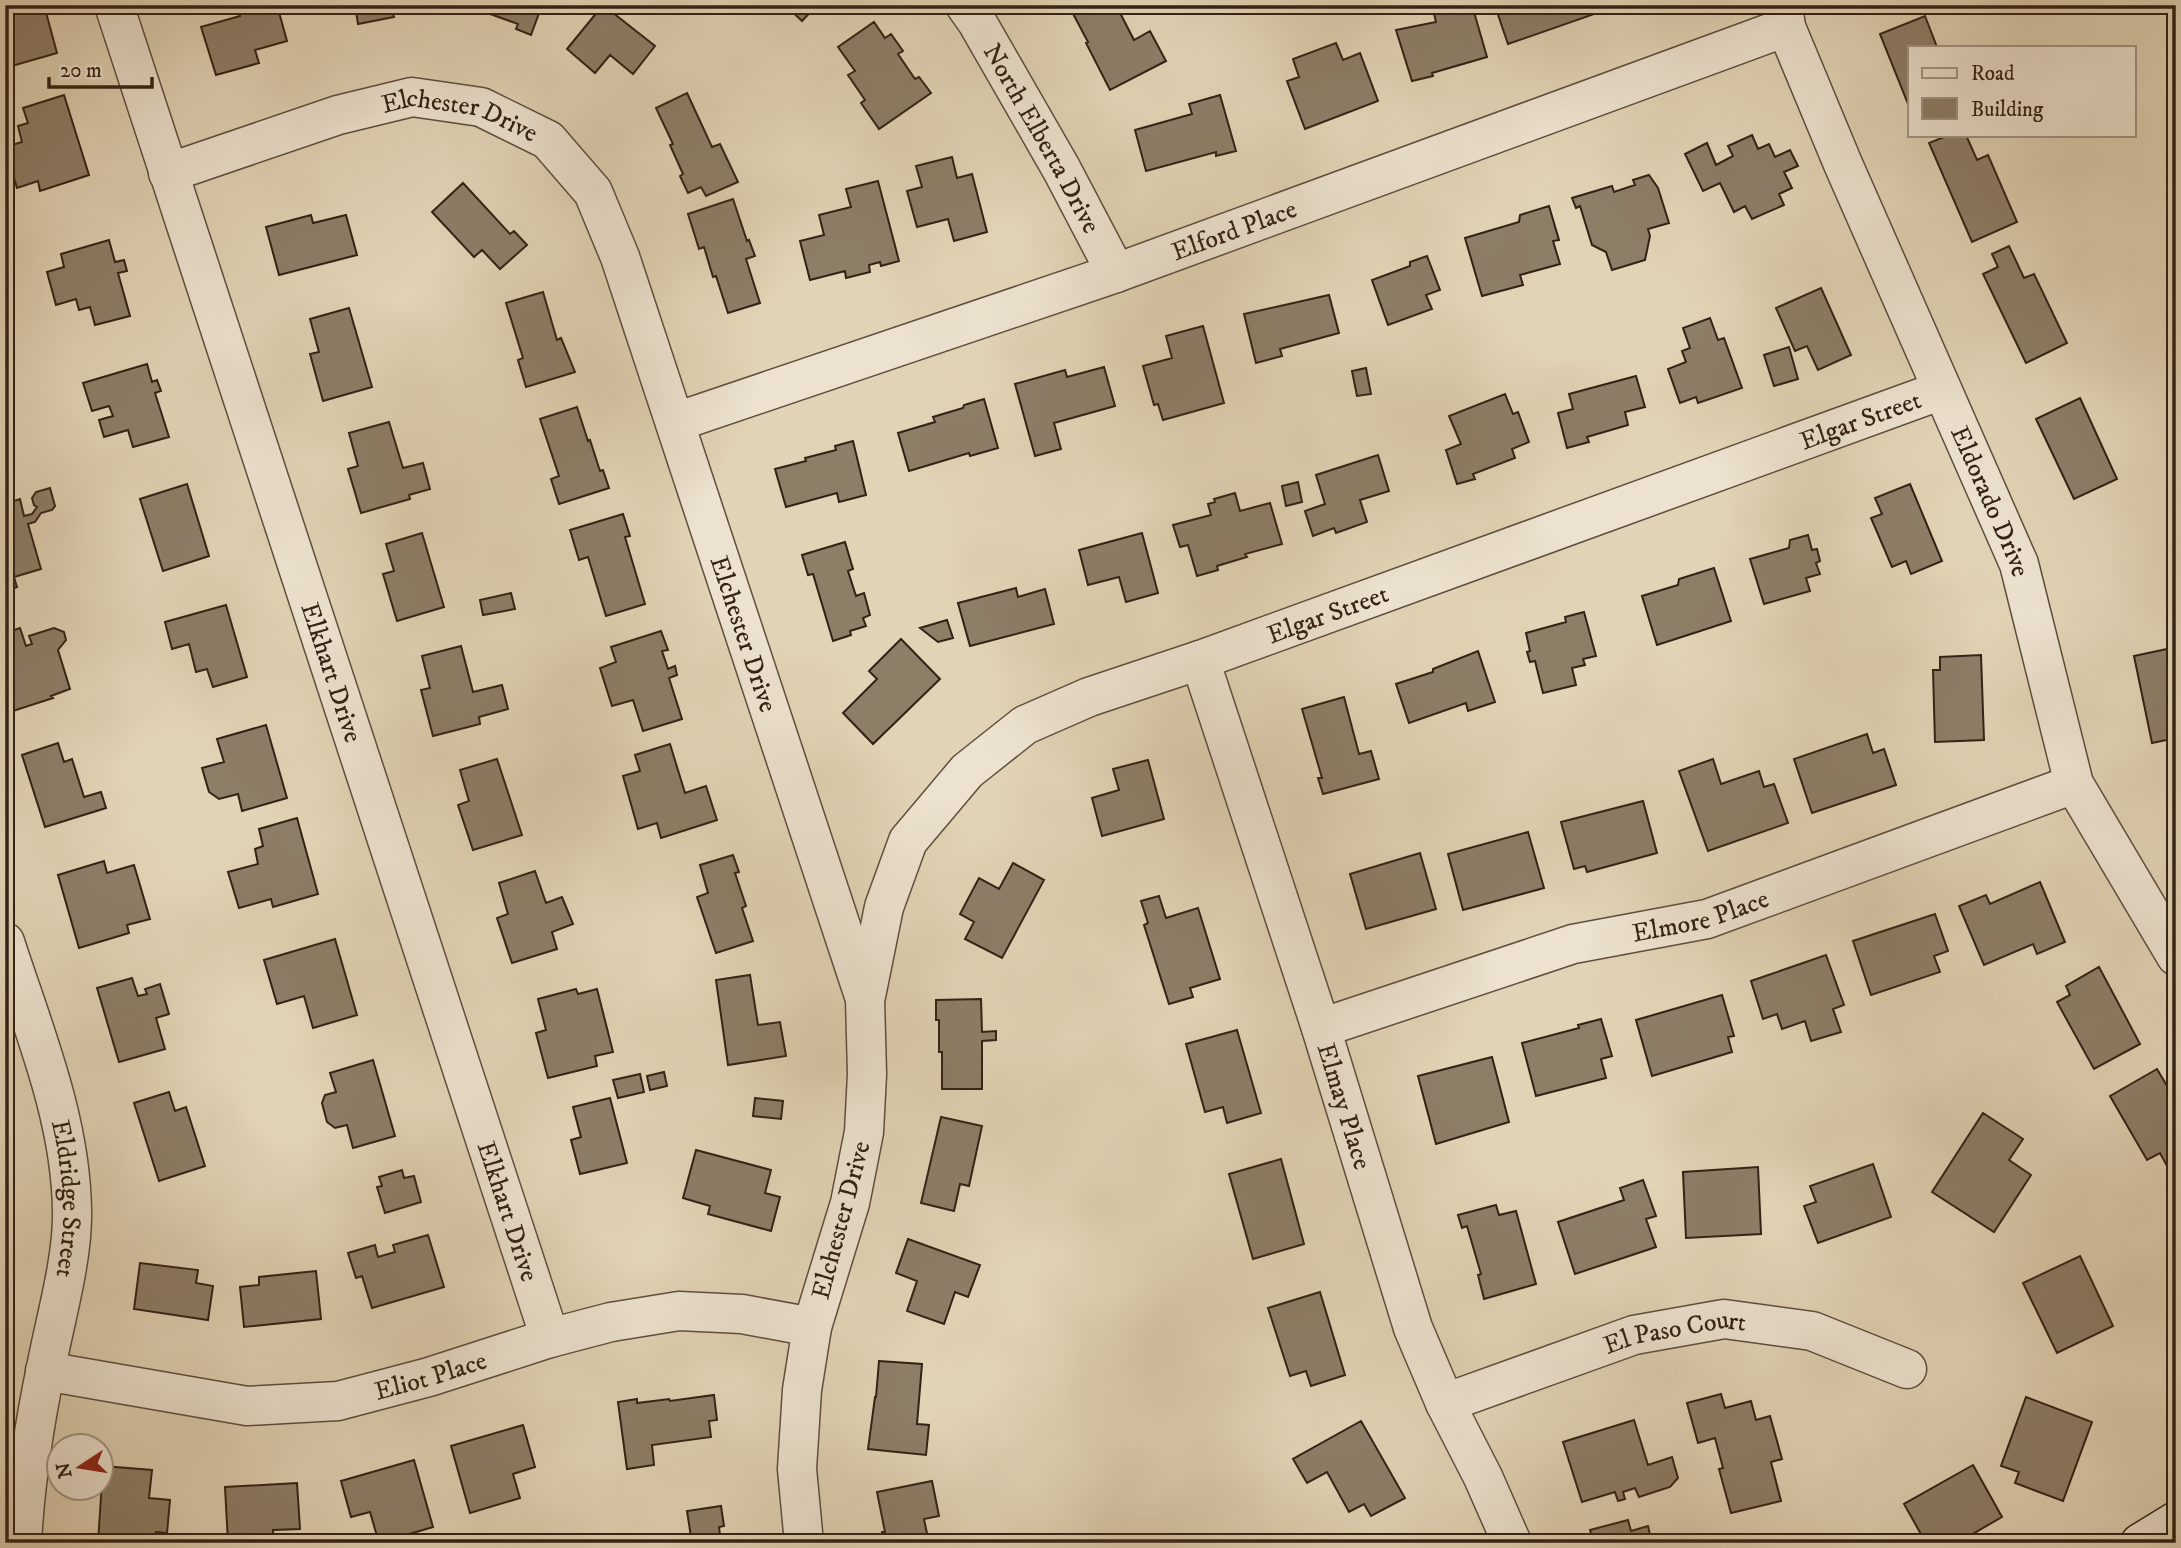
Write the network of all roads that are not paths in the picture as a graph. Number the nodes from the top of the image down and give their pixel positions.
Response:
1 (114, 5) edge
2 (965, 5) edge
3 (1784, 16) edge
4 (168, 173) junction
5 (1116, 274) junction
6 (1942, 390) junction
7 (676, 422) junction
8 (1200, 660) junction
9 (2074, 784) junction
10 (5, 942) edge
11 (2176, 956) edge
12 (865, 999) junction
13 (1321, 1028) junction
14 (812, 1327) junction
15 (550, 1338) junction
16 (1907, 1369) dead end
17 (45, 1371) junction
18 (1445, 1403) junction
19 (2176, 1521) edge
20 (22, 1543) edge
21 (804, 1543) edge
22 (1512, 1543) edge
23 (2140, 1543) edge

1 - 4 street, Elkhart Drive
2 - 5 street, North Elberta Drive
3 - 5 street, Elford Place
3 - 6 street, Eldorado Drive
4 - 7 street, Elchester Drive
4 - 15 street, Elkhart Drive
5 - 7 street, Elford Place
6 - 8 street, Elgar Street
6 - 9 street, Eldorado Drive
7 - 12 street, Elchester Drive
8 - 12 street, Elgar Street
8 - 13 street, Elmay Place
9 - 11 street, Eldorado Drive
9 - 13 street, Elmore Place
10 - 17 street, Eldridge Street
12 - 14 street, Elchester Drive
13 - 18 street, Elmay Place
14 - 15 street, Eliot Place
14 - 21 street, Elchester Drive
15 - 17 street, Eliot Place
16 - 18 street, El Paso Court
17 - 20 street, Eldridge Street
18 - 22 street, Elmay Place
19 - 23 street

